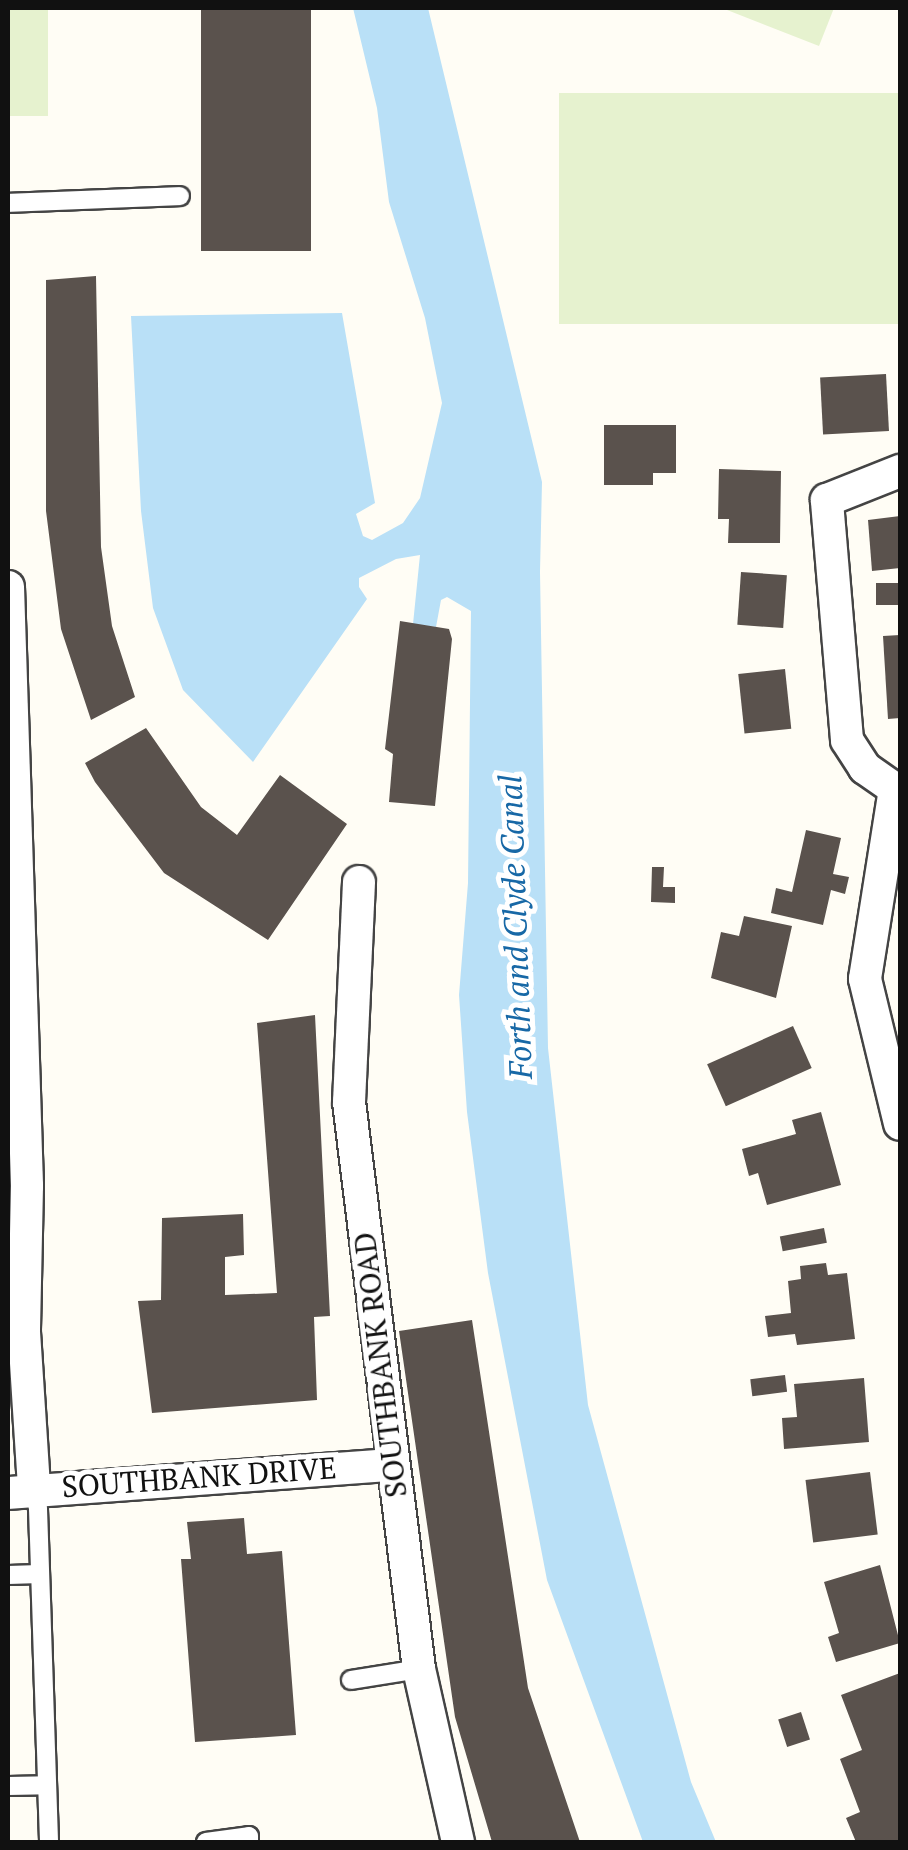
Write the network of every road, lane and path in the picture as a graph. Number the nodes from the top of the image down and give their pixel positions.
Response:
1 (180, 196) dead end
2 (8, 203) edge
3 (900, 470) edge
4 (8, 588) edge
5 (898, 789) edge
6 (359, 882) dead end
7 (900, 1124) edge
8 (17, 1187) edge
9 (392, 1465) junction
10 (21, 1490) edge
11 (40, 1574) junction
12 (8, 1575) edge
13 (420, 1668) junction
14 (351, 1680) dead end
15 (47, 1784) junction
16 (8, 1786) edge
17 (446, 1802) junction
18 (52, 1841) edge
19 (206, 1842) edge
20 (249, 1842) edge
21 (441, 1842) edge
22 (458, 1842) edge

1 - 2 lane
3 - 5 street
4 - 8 street
5 - 7 street
6 - 9 street, SOUTHBANK ROAD
8 - 10 street
9 - 10 street, SOUTHBANK DRIVE
9 - 13 street, SOUTHBANK ROAD
10 - 11 lane
11 - 12 lane
11 - 15 lane
13 - 14 lane
13 - 17 street, SOUTHBANK ROAD
15 - 16 lane
15 - 18 lane
17 - 21 lane
17 - 22 street, SOUTHBANK ROAD
19 - 20 lane

